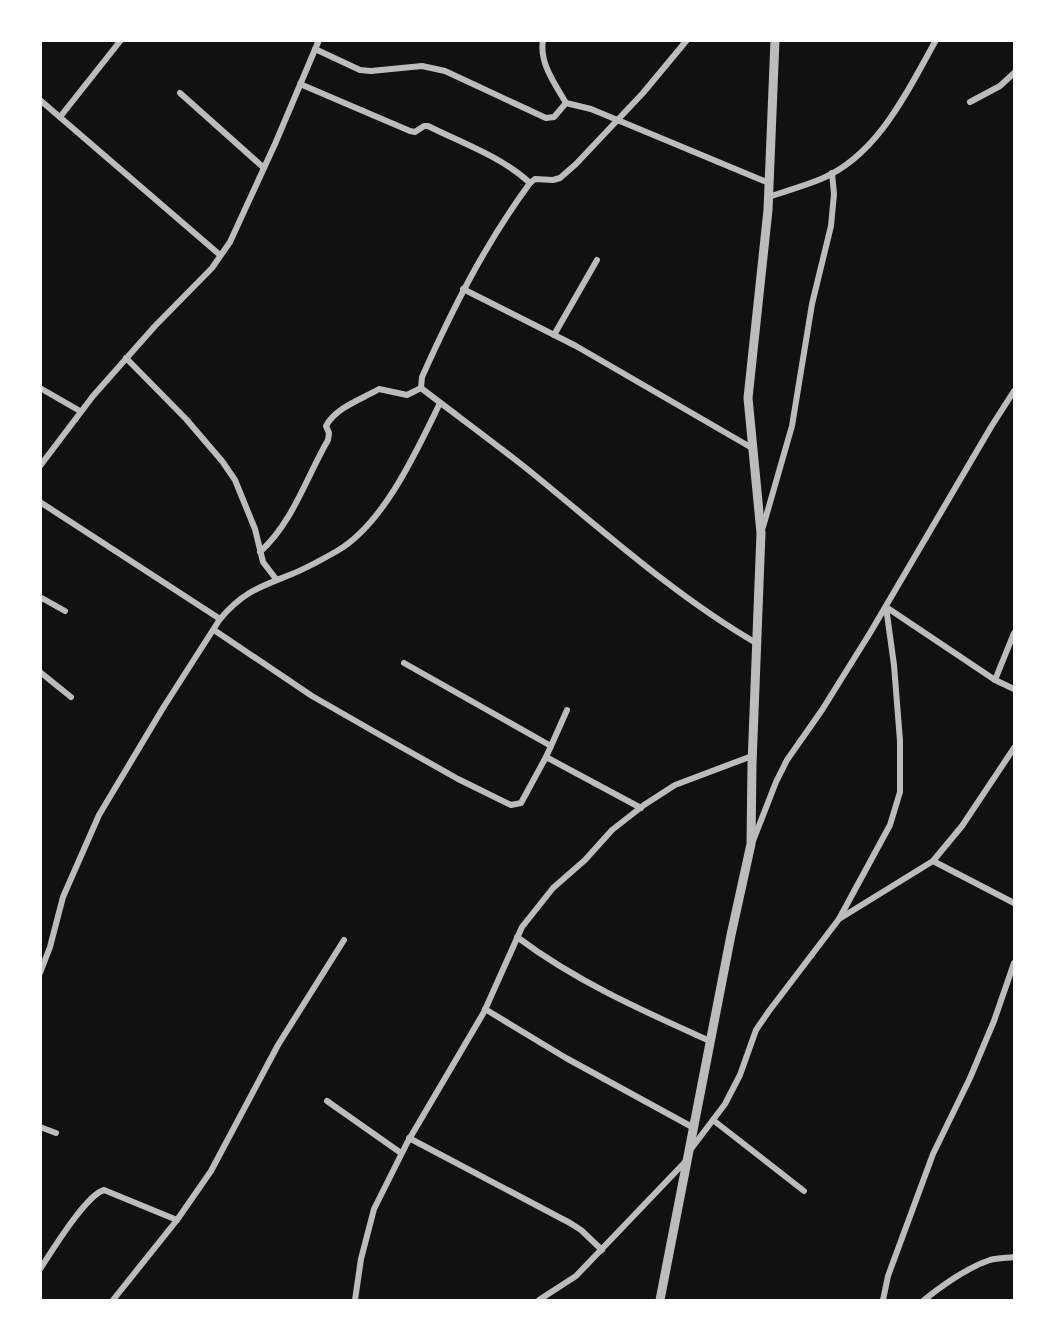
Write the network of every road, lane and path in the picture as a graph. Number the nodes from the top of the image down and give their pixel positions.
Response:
1 (121, 40) edge
2 (319, 40) edge
3 (543, 40) edge
4 (687, 40) edge
5 (775, 40) edge
6 (936, 40) edge
7 (315, 49) junction
8 (1014, 73) edge
9 (300, 84) junction
10 (180, 93) dead end
11 (43, 102) edge
12 (970, 102) dead end
13 (566, 103) junction
14 (40, 111) edge
15 (60, 117) junction
16 (617, 120) junction
17 (264, 168) junction
18 (832, 173) junction
19 (530, 183) junction
20 (769, 183) junction
21 (769, 197) junction
22 (220, 255) junction
23 (597, 260) dead end
24 (463, 289) junction
25 (554, 335) junction
26 (126, 358) junction
27 (40, 388) edge
28 (421, 388) junction
29 (1014, 391) edge
30 (440, 403) junction
31 (80, 411) junction
32 (752, 448) junction
33 (40, 466) edge
34 (40, 502) edge
35 (761, 533) junction
36 (260, 552) junction
37 (276, 579) junction
38 (40, 597) edge
39 (886, 607) junction
40 (65, 611) dead end
41 (220, 619) junction
42 (214, 630) junction
43 (1014, 633) edge
44 (756, 643) junction
45 (404, 663) dead end
46 (40, 672) edge
47 (995, 680) junction
48 (1014, 689) edge
49 (71, 697) dead end
50 (567, 710) dead end
51 (551, 746) junction
52 (1014, 748) edge
53 (752, 756) junction
54 (546, 757) junction
55 (641, 808) junction
56 (751, 844) junction
57 (933, 861) junction
58 (1014, 903) edge
59 (839, 919) junction
60 (517, 937) junction
61 (344, 940) dead end
62 (1014, 963) edge
63 (40, 973) edge
64 (485, 1009) junction
65 (710, 1041) junction
66 (327, 1101) dead end
67 (713, 1120) junction
68 (40, 1127) edge
69 (694, 1128) junction
70 (56, 1133) dead end
71 (409, 1138) junction
72 (401, 1153) junction
73 (688, 1156) junction
74 (804, 1191) dead end
75 (177, 1220) junction
76 (602, 1250) junction
77 (1014, 1257) edge
78 (40, 1269) edge
79 (113, 1300) edge
80 (356, 1300) edge
81 (539, 1300) edge
82 (660, 1300) edge
83 (883, 1300) edge
84 (924, 1300) edge

1 - 15 street
2 - 7 street
3 - 13 street
4 - 16 street
5 - 20 street
6 - 18 street
7 - 9 street
7 - 13 street
8 - 12 street
9 - 17 street
9 - 19 street
10 - 17 street
11 - 14 street
11 - 15 street
13 - 16 street
15 - 22 street
16 - 19 street
16 - 20 street
17 - 22 street
18 - 21 street
18 - 35 street
19 - 24 street
20 - 21 street
21 - 32 street
22 - 26 street
23 - 25 street
24 - 25 street
24 - 28 street
25 - 32 street
26 - 31 street
26 - 36 street
27 - 31 street
28 - 30 street
28 - 36 street
29 - 39 street
30 - 37 street
30 - 44 street
31 - 33 street
32 - 35 street
34 - 41 street
35 - 44 street
36 - 37 street
37 - 41 street
38 - 40 street
39 - 47 street
39 - 56 street
39 - 59 street
41 - 42 street
42 - 54 street
42 - 63 street
43 - 47 street
44 - 53 street
45 - 51 street
46 - 49 street
47 - 48 street
50 - 51 street
51 - 54 street
52 - 57 street
53 - 55 street
53 - 56 street
54 - 55 street
55 - 60 street
56 - 65 street
57 - 58 street
57 - 59 street
59 - 67 street
60 - 64 street
60 - 65 street
61 - 75 street
62 - 83 street
64 - 69 street
64 - 71 street
65 - 69 street
66 - 72 street
67 - 73 street
67 - 74 street
68 - 70 street
69 - 73 street
71 - 72 street
71 - 76 street
72 - 80 street
73 - 76 street
73 - 82 street
75 - 78 street
75 - 79 street
76 - 81 street
77 - 84 street

